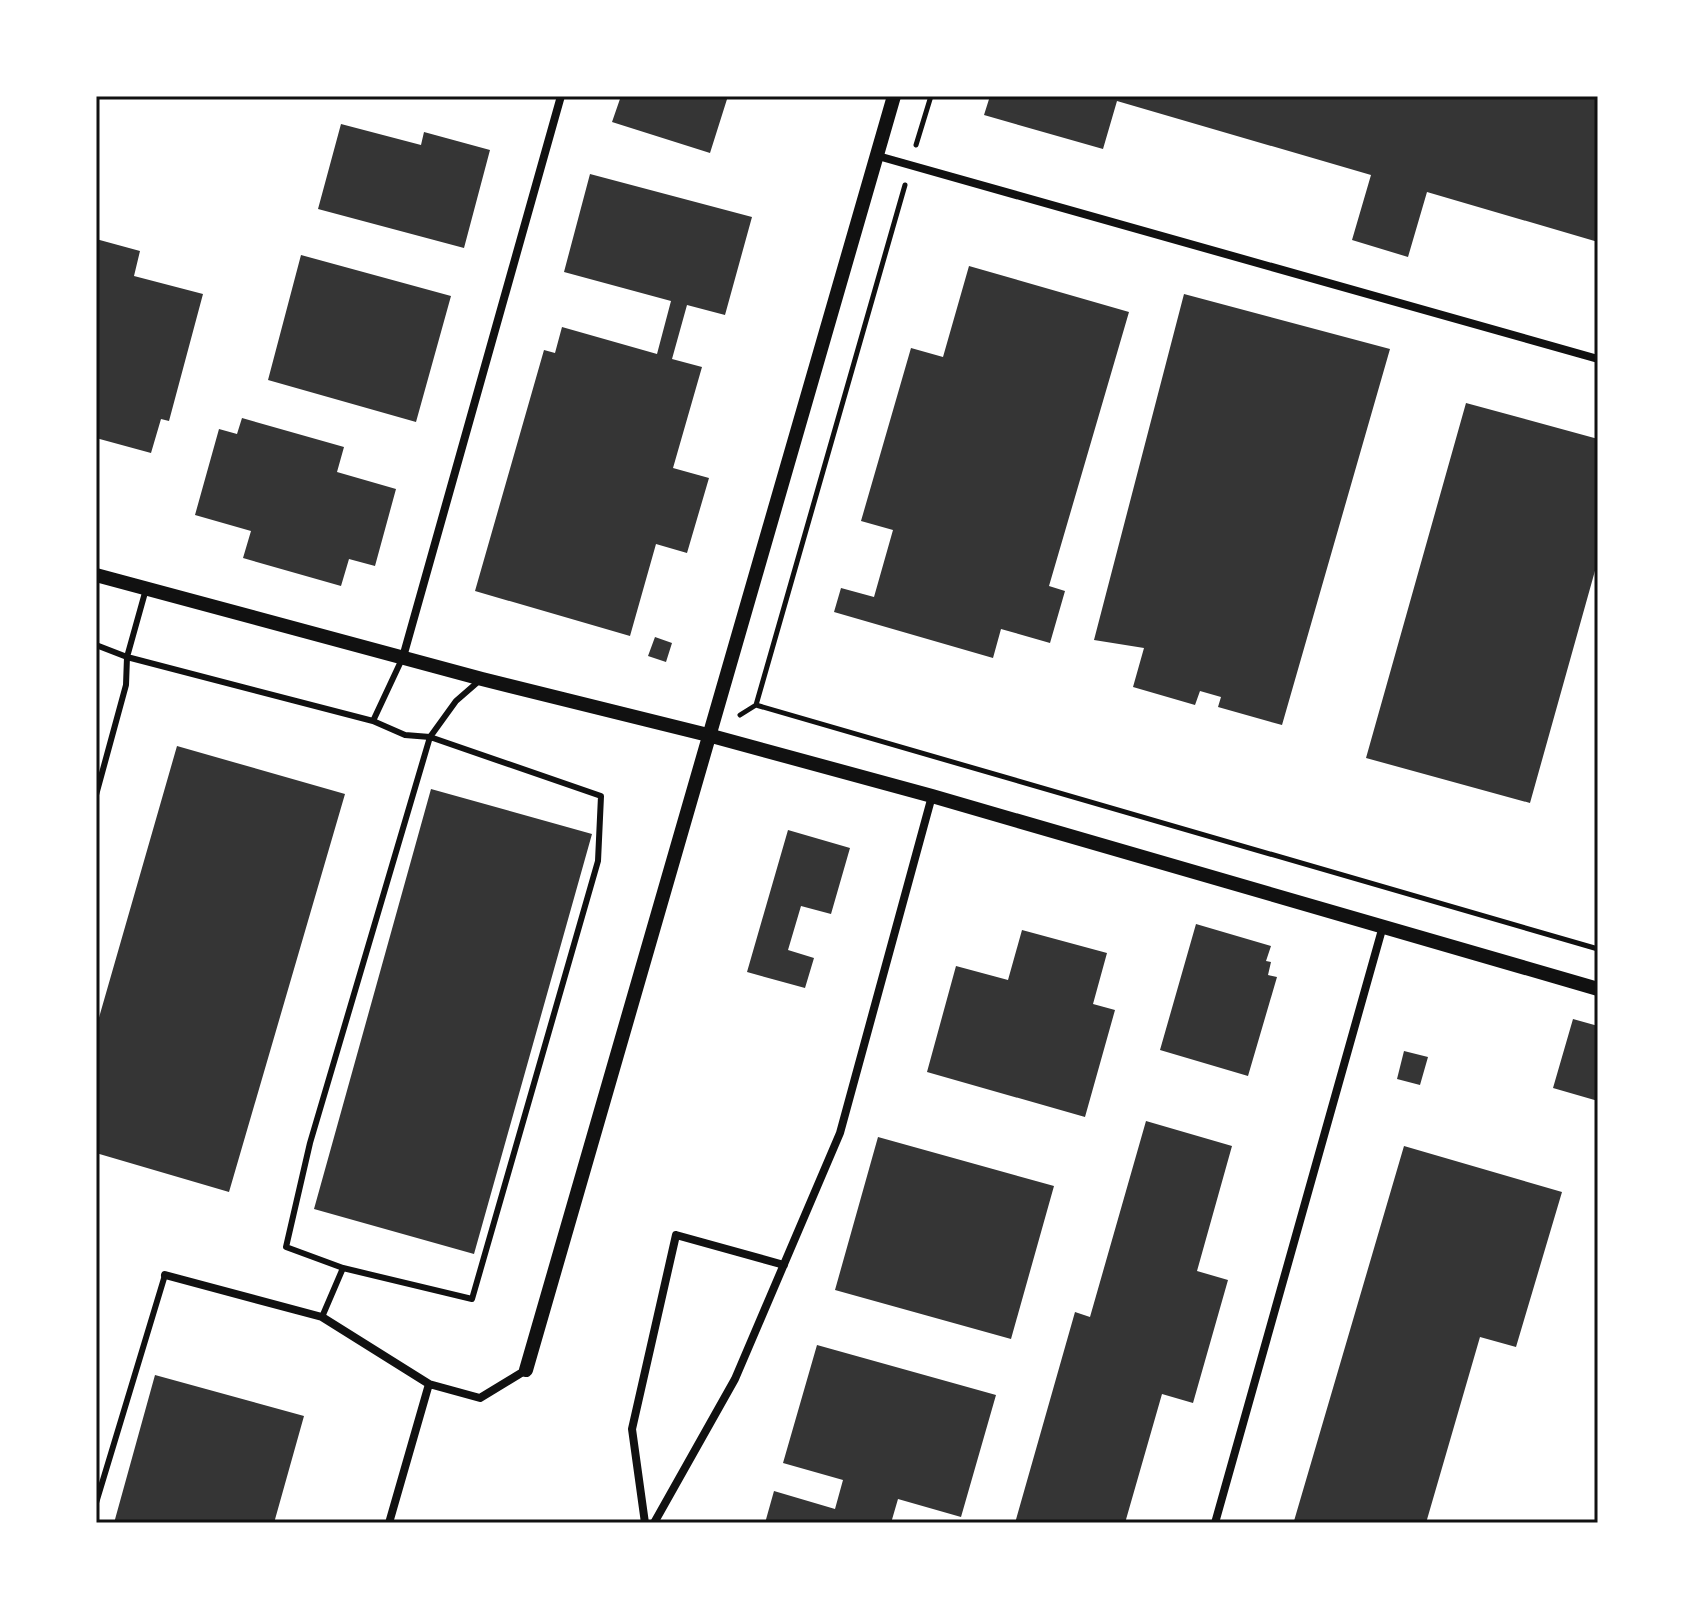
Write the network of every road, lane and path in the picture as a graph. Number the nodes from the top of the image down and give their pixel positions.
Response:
1 (561, 96) edge
2 (894, 96) edge
3 (931, 96) edge
4 (878, 156) junction
5 (910, 166) junction
6 (1598, 359) edge
7 (96, 575) edge
8 (146, 588) junction
9 (96, 645) edge
10 (127, 657) junction
11 (403, 657) junction
12 (482, 679) junction
13 (756, 705) junction
14 (373, 721) junction
15 (708, 735) junction
16 (430, 737) junction
17 (96, 795) edge
18 (932, 796) junction
19 (1383, 926) junction
20 (1598, 949) edge
21 (1598, 989) edge
22 (784, 1265) junction
23 (343, 1268) junction
24 (165, 1275) joint
25 (322, 1317) junction
26 (526, 1370) joint
27 (429, 1384) junction
28 (96, 1503) edge
29 (389, 1523) edge
30 (645, 1523) edge
31 (654, 1523) edge
32 (1215, 1523) edge

1 - 11 street
2 - 4 street
3 - 5 path
4 - 5 street
4 - 15 street
5 - 6 street
5 - 13 path
7 - 8 street
8 - 10 lane
8 - 11 street
9 - 10 lane
10 - 14 lane
10 - 17 lane
11 - 12 street
11 - 14 lane
12 - 15 street
12 - 16 lane
13 - 15 path
13 - 20 path
14 - 16 lane
15 - 18 street
15 - 26 street
16 - 23 lane
16 - 23 lane
18 - 19 street
18 - 22 street
19 - 21 street
19 - 32 street
22 - 30 street
22 - 31 street
23 - 25 lane
24 - 25 street
24 - 28 lane
25 - 27 street
26 - 27 street
27 - 29 street

